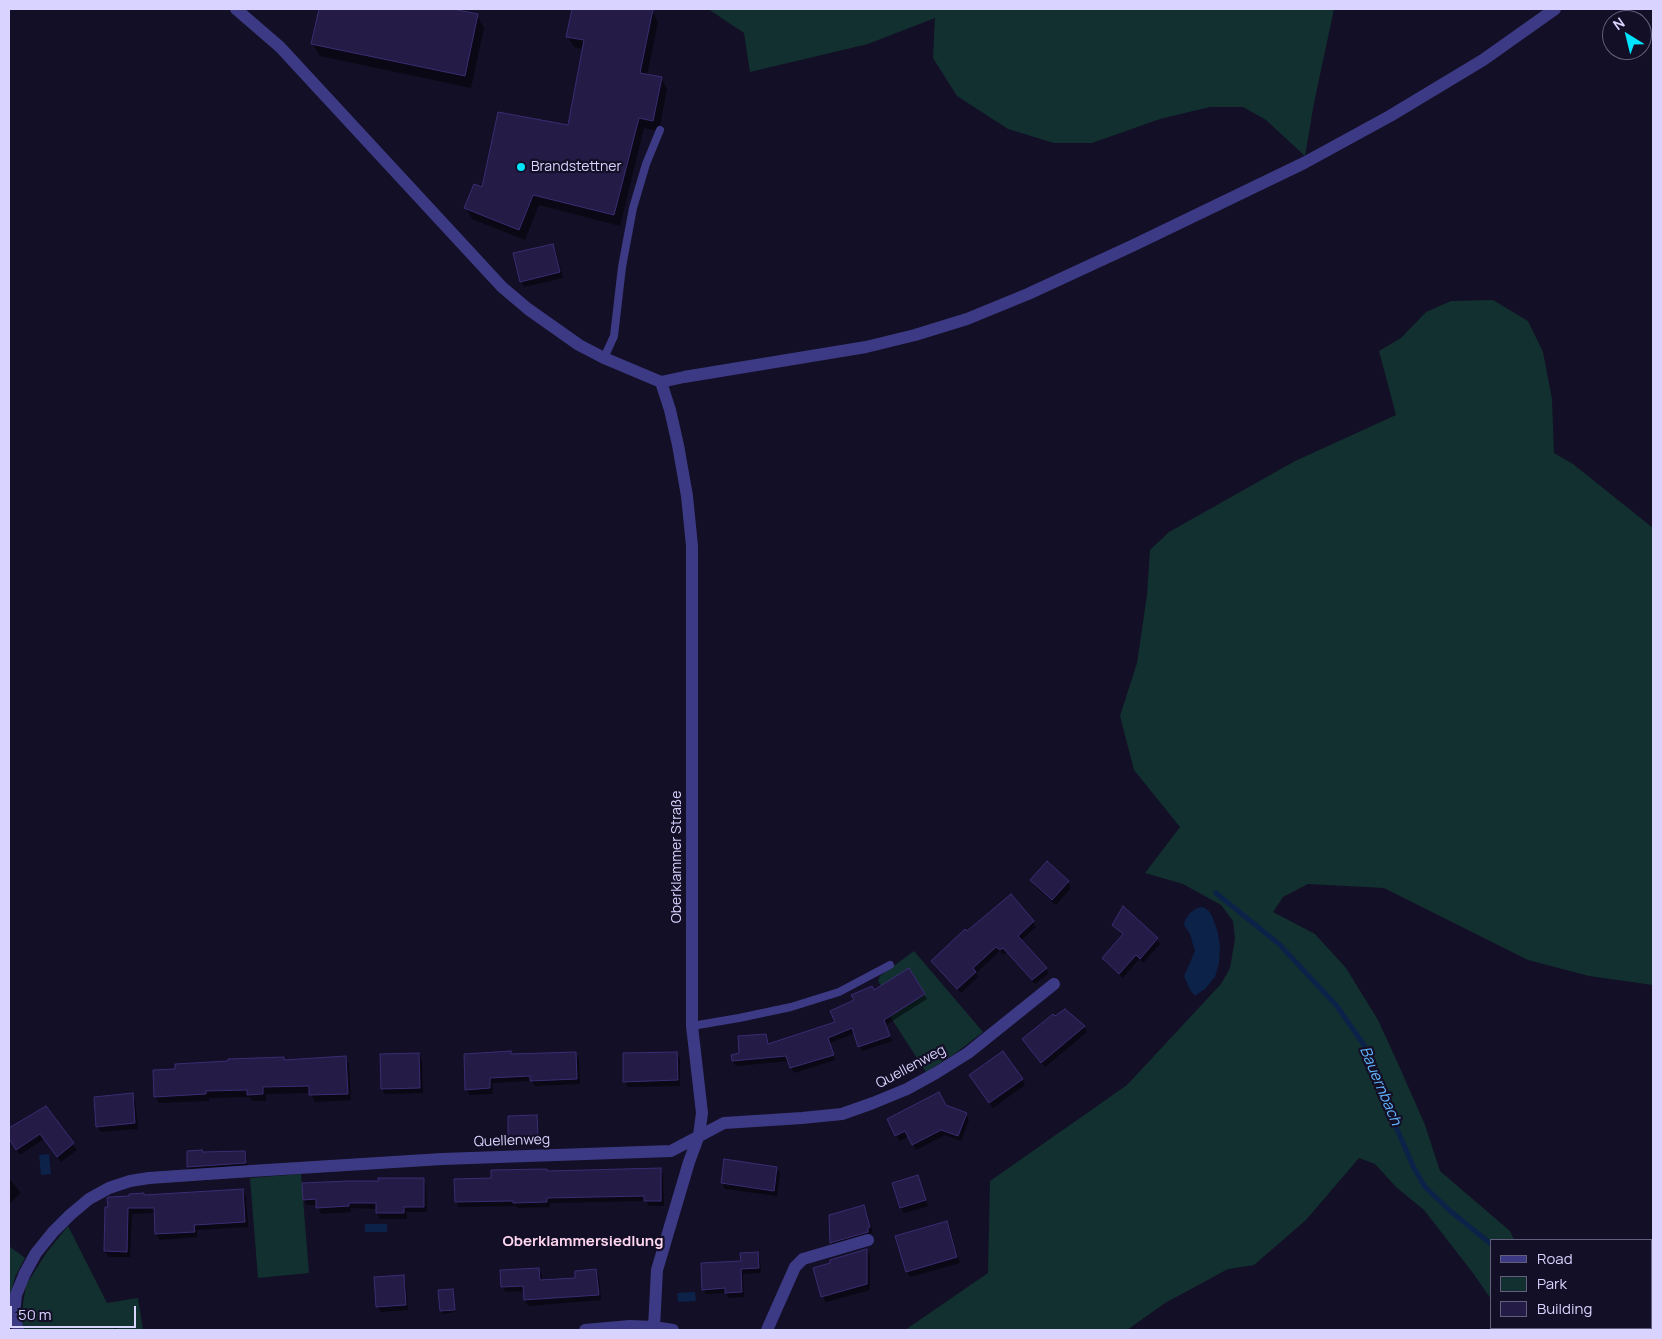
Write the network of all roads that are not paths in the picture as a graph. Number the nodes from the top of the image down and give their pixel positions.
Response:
1 (236, 9) edge
2 (1556, 9) edge
3 (660, 130) dead end
4 (604, 358) junction
5 (661, 382) junction
6 (890, 965) dead end
7 (1054, 984) dead end
8 (692, 1026) junction
9 (699, 1135) junction
10 (868, 1240) dead end
11 (654, 1328) junction
12 (18, 1330) edge
13 (584, 1330) edge
14 (673, 1330) edge
15 (767, 1330) edge

1 - 4 street
2 - 5 street
3 - 4 lane
4 - 5 street
5 - 8 street, Oberklammer Straße
6 - 8 lane
7 - 9 street, Quellenweg
8 - 9 street, Oberklammer Straße
9 - 11 street, Oberklammer Straße
9 - 12 street, Quellenweg
10 - 15 street
11 - 13 street
11 - 14 street

